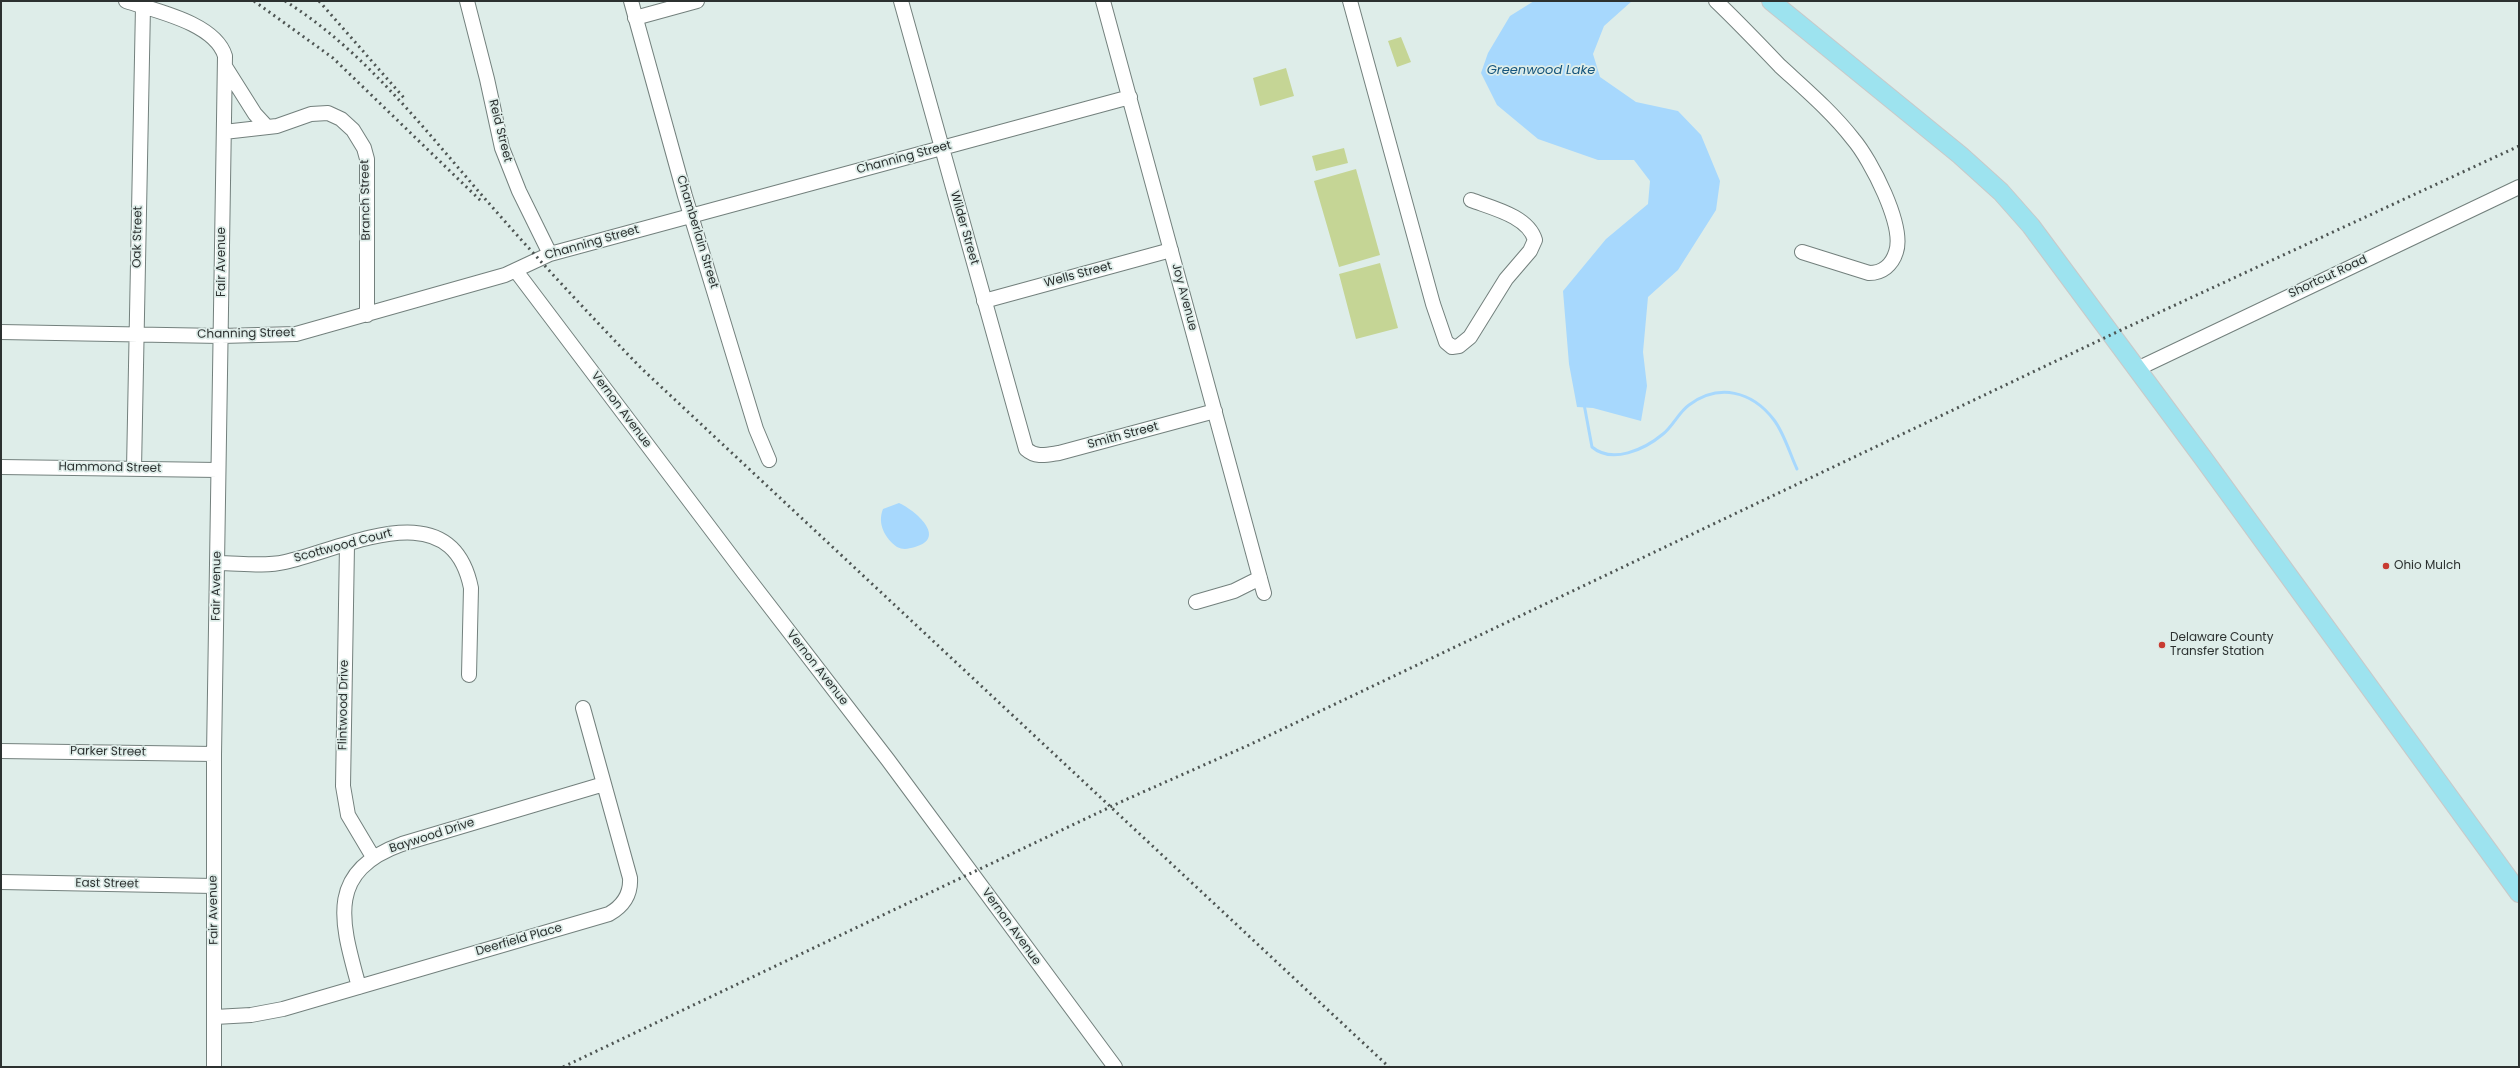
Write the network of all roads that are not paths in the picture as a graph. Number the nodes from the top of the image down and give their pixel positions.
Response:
1 (126, 1) edge
2 (467, 1) edge
3 (631, 1) edge
4 (697, 1) edge
5 (901, 1) edge
6 (1104, 1) edge
7 (1350, 1) edge
8 (1716, 1) edge
9 (1771, 1) edge
10 (143, 6) junction
11 (635, 18) junction
12 (225, 67) junction
13 (1130, 97) junction
14 (267, 127) junction
15 (224, 132) junction
16 (941, 148) junction
17 (2519, 187) edge
18 (1470, 200) dead end
19 (691, 216) junction
20 (1171, 250) junction
21 (1802, 252) dead end
22 (550, 254) junction
23 (516, 271) junction
24 (984, 301) junction
25 (367, 315) junction
26 (1, 332) edge
27 (136, 335) junction
28 (221, 336) junction
29 (2137, 369) junction
30 (1215, 411) junction
31 (1031, 453) joint
32 (769, 460) dead end
33 (1, 467) edge
34 (134, 468) junction
35 (218, 470) junction
36 (347, 545) junction
37 (218, 563) junction
38 (1260, 578) junction
39 (1264, 593) dead end
40 (1196, 602) dead end
41 (469, 675) dead end
42 (583, 708) dead end
43 (1, 751) edge
44 (214, 754) junction
45 (604, 784) junction
46 (373, 857) junction
47 (1, 882) edge
48 (214, 886) junction
49 (2519, 893) edge
50 (360, 987) junction
51 (215, 1017) junction
52 (214, 1067) edge
53 (1115, 1067) edge

1 - 10 street
2 - 22 street, Reid Street
3 - 11 street, Chamberlain Street
4 - 11 street
5 - 16 street, Wilder Street
6 - 13 street, Joy Avenue
7 - 18 street
8 - 21 street
9 - 29 main road
10 - 12 street
10 - 27 street, Oak Street
11 - 19 street, Chamberlain Street
12 - 14 street
12 - 15 street, Fair Avenue
13 - 16 street, Channing Street
13 - 20 street, Joy Avenue
14 - 15 street, Branch Street
14 - 25 street, Branch Street
15 - 28 street, Fair Avenue
16 - 19 street, Channing Street
16 - 24 street, Wilder Street
17 - 29 street, Shortcut Road
19 - 22 street, Channing Street
19 - 32 street, Chamberlain Street
20 - 24 street, Wells Street
20 - 30 street, Joy Avenue
22 - 23 street, Channing Street
23 - 25 street, Channing Street
23 - 53 street, Vernon Avenue
24 - 31 street, Wilder Street
25 - 28 street, Channing Street
26 - 27 street, Channing Street
27 - 28 street, Channing Street
27 - 34 street, Oak Street
28 - 35 street, Fair Avenue
29 - 49 main road
30 - 31 street, Smith Street
30 - 38 street, Joy Avenue
33 - 34 street, Hammond Street
34 - 35 street, Hammond Street
35 - 37 street, Fair Avenue
36 - 37 street, Scottwood Court
36 - 41 street, Scottwood Court
36 - 46 street, Flintwood Drive
37 - 44 street, Fair Avenue
38 - 39 street, Joy Avenue
38 - 40 street
42 - 45 street, Deerfield Place
43 - 44 street, Parker Street
44 - 48 street, Fair Avenue
45 - 46 street, Baywood Drive
45 - 50 street, Deerfield Place
46 - 50 street, Baywood Drive
47 - 48 street, East Street
48 - 51 street, Fair Avenue
50 - 51 street, Deerfield Place
51 - 52 street, Fair Avenue

